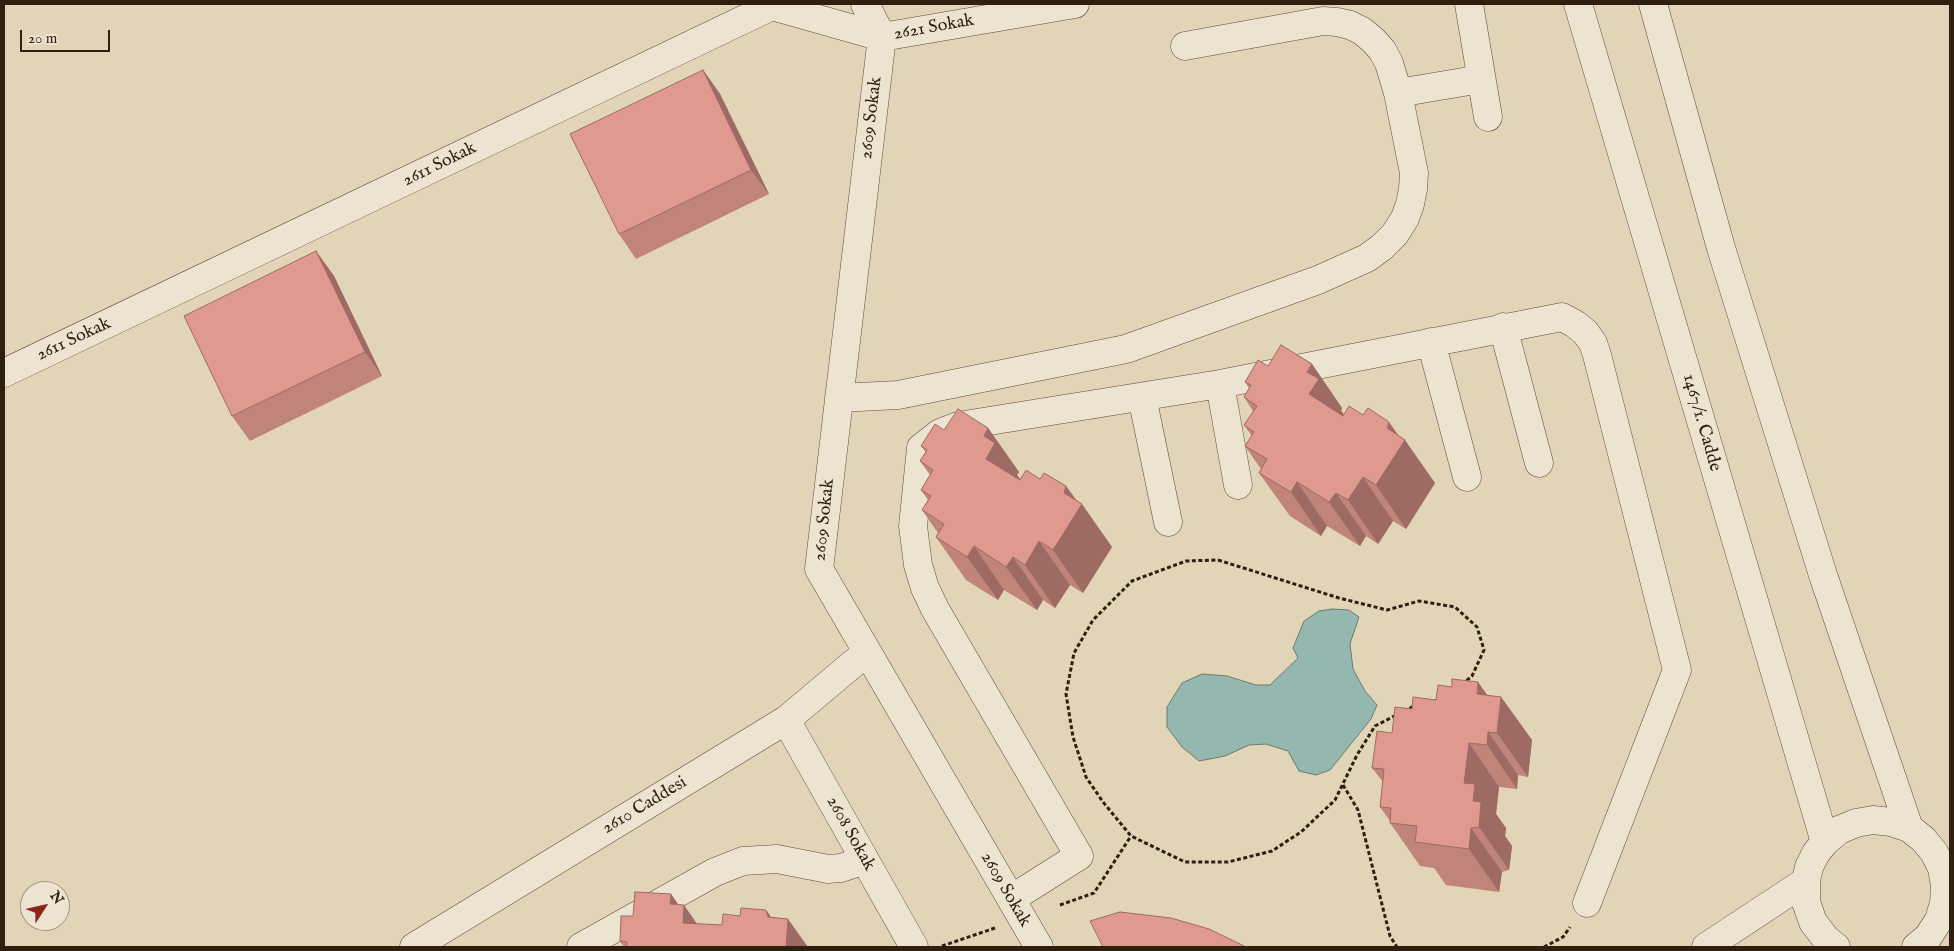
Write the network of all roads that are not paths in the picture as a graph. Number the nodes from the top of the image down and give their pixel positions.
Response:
1 (865, 4) edge
2 (1075, 4) edge
3 (1469, 4) edge
4 (1578, 4) edge
5 (1652, 4) edge
6 (882, 37) junction
7 (1185, 46) dead end
8 (1481, 80) junction
9 (1398, 93) junction
10 (1488, 117) dead end
11 (1503, 327) junction
12 (1431, 342) junction
13 (4, 373) edge
14 (1220, 384) junction
15 (1142, 397) junction
16 (839, 398) junction
17 (1539, 463) dead end
18 (1467, 477) dead end
19 (1238, 485) dead end
20 (1168, 522) dead end
21 (867, 652) junction
22 (786, 720) junction
23 (1909, 828) junction
24 (1825, 842) junction
25 (865, 860) junction
26 (1806, 881) junction
27 (1010, 899) junction
28 (1587, 903) road end
29 (1939, 920) junction
30 (414, 947) edge
31 (581, 947) edge
32 (914, 947) edge
33 (1039, 947) edge
34 (1706, 947) edge
35 (1836, 947) edge
36 (1916, 947) edge
37 (1945, 947) edge

1 - 6 street
2 - 6 street, 2621 Sokak
3 - 8 street
4 - 24 street, 1467/1. Cadde
5 - 23 street
6 - 13 street, 2611 Sokak
6 - 16 street, 2609 Sokak
7 - 9 street
8 - 9 street
8 - 10 street
9 - 16 street
11 - 12 street
11 - 17 street
11 - 28 street
12 - 14 street
12 - 18 street
14 - 15 street
14 - 19 street
15 - 20 street
15 - 27 street
16 - 21 street, 2609 Sokak
21 - 22 street, 2610 Caddesi
21 - 27 street, 2609 Sokak
22 - 25 street, 2608 Sokak
22 - 30 street, 2610 Caddesi
23 - 24 street
23 - 29 street
24 - 26 street
25 - 31 street
25 - 32 street, 2608 Sokak
26 - 34 street
26 - 35 street
27 - 33 street, 2609 Sokak
29 - 36 street
29 - 37 street

